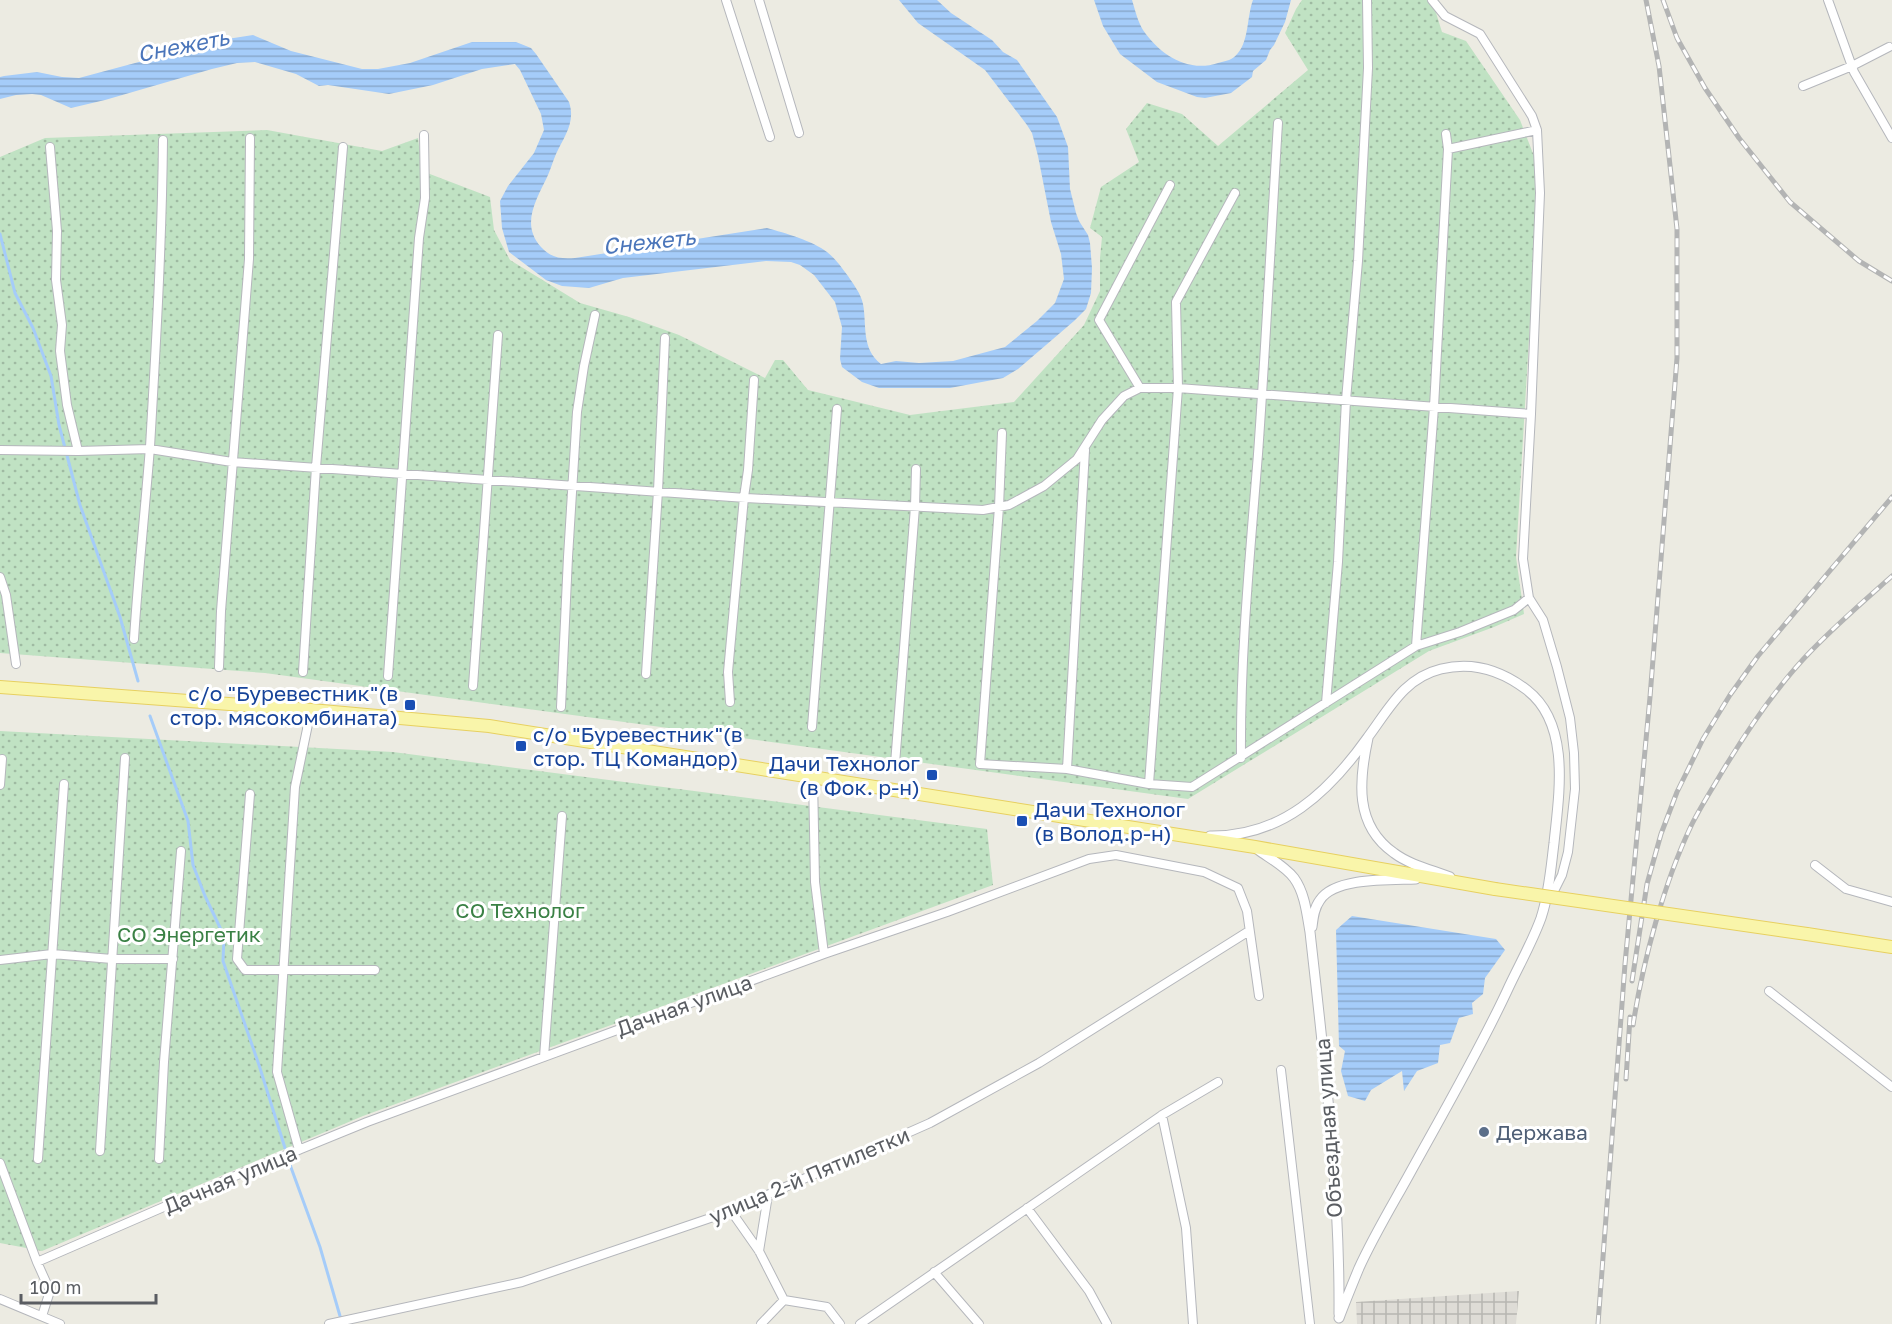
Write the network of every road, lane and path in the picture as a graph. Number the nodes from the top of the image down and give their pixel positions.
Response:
1 (726, 0) edge
2 (759, 0) edge
3 (1367, 0) edge
4 (1432, 0) edge
5 (1828, 0) edge
6 (1889, 47) dead end
7 (1852, 66) junction
8 (1803, 86) dead end
9 (1278, 123) dead end
10 (1537, 130) junction
11 (799, 133) dead end
12 (1446, 134) dead end
13 (424, 135) dead end
14 (770, 137) dead end
15 (250, 138) dead end
16 (1892, 138) edge
17 (164, 140) dead end
18 (50, 147) dead end
19 (343, 147) dead end
20 (1448, 149) junction
21 (1170, 185) dead end
22 (1235, 194) dead end
23 (595, 315) dead end
24 (498, 335) dead end
25 (665, 338) dead end
26 (754, 380) dead end
27 (1140, 388) junction
28 (1178, 388) junction
29 (1262, 394) junction
30 (1346, 400) junction
31 (1434, 407) junction
32 (837, 409) dead end
33 (1531, 414) junction
34 (1002, 433) dead end
35 (1085, 447) junction
36 (150, 449) junction
37 (0, 450) edge
38 (78, 451) junction
39 (232, 462) junction
40 (316, 467) junction
41 (916, 469) dead end
42 (403, 473) junction
43 (488, 479) junction
44 (572, 485) junction
45 (658, 491) junction
46 (744, 497) junction
47 (830, 502) junction
48 (915, 507) junction
49 (999, 507) junction
50 (0, 577) edge
51 (1529, 598) junction
52 (134, 639) dead end
53 (1416, 646) junction
54 (16, 664) dead end
55 (219, 667) dead end
56 (303, 672) dead end
57 (646, 674) dead end
58 (388, 676) dead end
59 (473, 686) dead end
60 (0, 687) edge
61 (730, 702) dead end
62 (1326, 703) junction
63 (561, 707) dead end
64 (311, 710) junction
65 (812, 727) dead end
66 (1369, 736) junction
67 (125, 758) dead end
68 (1241, 758) junction
69 (2, 759) dead end
70 (895, 764) dead end
71 (1067, 769) junction
72 (813, 777) junction
73 (64, 784) dead end
74 (1149, 784) junction
75 (0, 785) edge
76 (250, 794) dead end
77 (562, 816) dead end
78 (1175, 835) junction
79 (1255, 848) junction
80 (182, 851) dead end
81 (1815, 865) dead end
82 (1426, 878) junction
83 (1473, 886) junction
84 (1892, 902) edge
85 (1542, 917) junction
86 (1249, 931) junction
87 (1310, 933) junction
88 (1892, 947) edge
89 (52, 954) junction
90 (824, 954) junction
91 (112, 959) junction
92 (173, 959) junction
93 (0, 960) edge
94 (283, 969) junction
95 (375, 970) dead end
96 (1769, 991) dead end
97 (1259, 996) dead end
98 (544, 1057) junction
99 (1281, 1070) dead end
100 (1218, 1082) dead end
101 (1892, 1087) edge
102 (1162, 1115) junction
103 (299, 1150) junction
104 (100, 1151) dead end
105 (38, 1159) dead end
106 (159, 1159) dead end
107 (0, 1163) edge
108 (768, 1195) junction
109 (1027, 1208) junction
110 (731, 1211) junction
111 (759, 1251) junction
112 (37, 1262) junction
113 (934, 1272) junction
114 (1339, 1275) junction
115 (1356, 1276) junction
116 (0, 1299) edge
117 (784, 1300) junction
118 (42, 1316) junction
119 (1339, 1321) edge
120 (60, 1324) edge
121 (329, 1324) edge
122 (761, 1324) edge
123 (840, 1324) edge
124 (860, 1324) edge
125 (979, 1324) edge
126 (1107, 1324) edge
127 (1193, 1324) edge
128 (1310, 1324) edge

1 - 14 street
2 - 11 street
3 - 30 street
4 - 10 street
5 - 7 street
6 - 7 street
7 - 8 street
7 - 16 street
9 - 29 street
10 - 20 street
10 - 33 street
12 - 20 street
13 - 42 street
15 - 39 street
17 - 36 street
18 - 38 street
19 - 40 street
20 - 31 street
21 - 27 street
22 - 28 street
23 - 44 street
24 - 43 street
25 - 45 street
26 - 46 street
27 - 28 street
27 - 35 street
28 - 29 street
28 - 74 street
29 - 30 street
29 - 68 street
30 - 31 street
30 - 62 street
31 - 33 street
31 - 53 street
32 - 47 street
33 - 51 street
34 - 49 street
35 - 49 street
35 - 71 street
36 - 38 street
36 - 39 street
36 - 52 street
37 - 38 street
39 - 40 street
39 - 55 street
40 - 42 street
40 - 56 street
41 - 48 street
42 - 43 street
42 - 58 street
43 - 44 street
43 - 59 street
44 - 45 street
44 - 63 street
45 - 46 street
45 - 57 street
46 - 47 street
46 - 61 street
47 - 48 street
47 - 65 street
48 - 49 street
48 - 70 street
49 - 71 street
50 - 54 street
51 - 53 street
51 - 85 street
53 - 62 street
60 - 64 main road
62 - 68 street
64 - 72 main road
64 - 94 street
66 - 78 street
66 - 83 street
66 - 85 street
67 - 91 street
68 - 74 street
69 - 75 street
71 - 74 street
72 - 78 main road
72 - 90 street
73 - 89 street
76 - 94 street
77 - 98 street
78 - 79 main road
79 - 82 main road
79 - 87 street, Объездная улица
80 - 92 street
81 - 84 street
82 - 83 main road
82 - 87 street
83 - 88 main road, bridge
85 - 115 street
86 - 90 street, Дачная улица
86 - 97 street, Дачная улица
86 - 108 street, улица 2-й Пятилетки
87 - 114 street, Объездная улица
89 - 91 street
89 - 93 street
89 - 105 street
90 - 98 street, Дачная улица
91 - 92 street
91 - 104 street
92 - 106 street
94 - 95 street
94 - 103 street
96 - 101 street
98 - 103 street, Дачная улица
99 - 128 street
100 - 102 street
102 - 109 street
102 - 127 street
103 - 112 street, Дачная улица
107 - 112 street
108 - 110 street, улица 2-й Пятилетки
108 - 111 street
109 - 113 street
109 - 126 street
110 - 111 street
110 - 121 street, улица 2-й Пятилетки
111 - 117 street
112 - 118 street
113 - 124 street
113 - 125 street
114 - 115 street
114 - 119 street, Объездная улица
115 - 119 street
116 - 118 street
117 - 122 street
117 - 123 street
118 - 120 street

